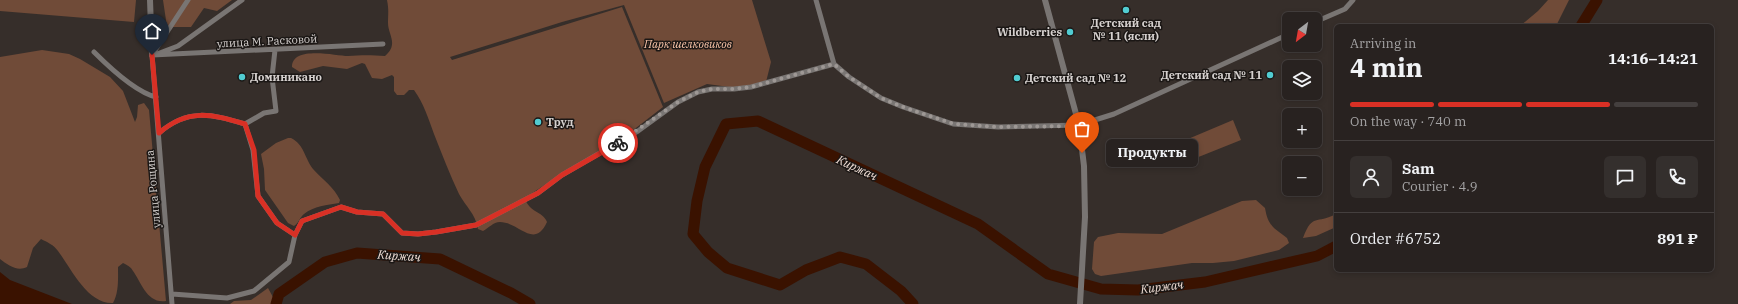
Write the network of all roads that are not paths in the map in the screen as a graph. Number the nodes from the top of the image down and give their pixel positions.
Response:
1 (150, 0) edge
2 (188, 0) edge
3 (242, 0) edge
4 (816, 0) edge
5 (1045, 0) edge
6 (1353, 0) edge
7 (1322, 19) edge
8 (1282, 37) edge
9 (383, 44) dead end
10 (178, 46) junction
11 (276, 50) junction
12 (94, 52) dead end
13 (152, 55) junction
14 (184, 55) junction
15 (834, 64) junction
16 (156, 97) junction
17 (245, 124) junction
18 (1079, 126) junction
19 (159, 133) junction
20 (295, 235) junction
21 (172, 294) junction
22 (172, 304) edge
23 (1080, 304) edge

1 - 13 street, улица Рощина
2 - 13 street
3 - 10 street
4 - 15 street
5 - 18 street
6 - 7 street
8 - 18 street
9 - 11 street, улица М. Расковой
10 - 13 street
10 - 14 street
11 - 14 street, улица М. Расковой
11 - 17 street
12 - 16 street
13 - 14 street, улица М. Расковой
13 - 16 street, улица Рощина
15 - 18 street
15 - 20 street
16 - 19 street, улица Рощина
17 - 19 street
17 - 20 street
18 - 23 street
19 - 21 street, улица Рощина
20 - 21 street
21 - 22 street, улица Рощина

